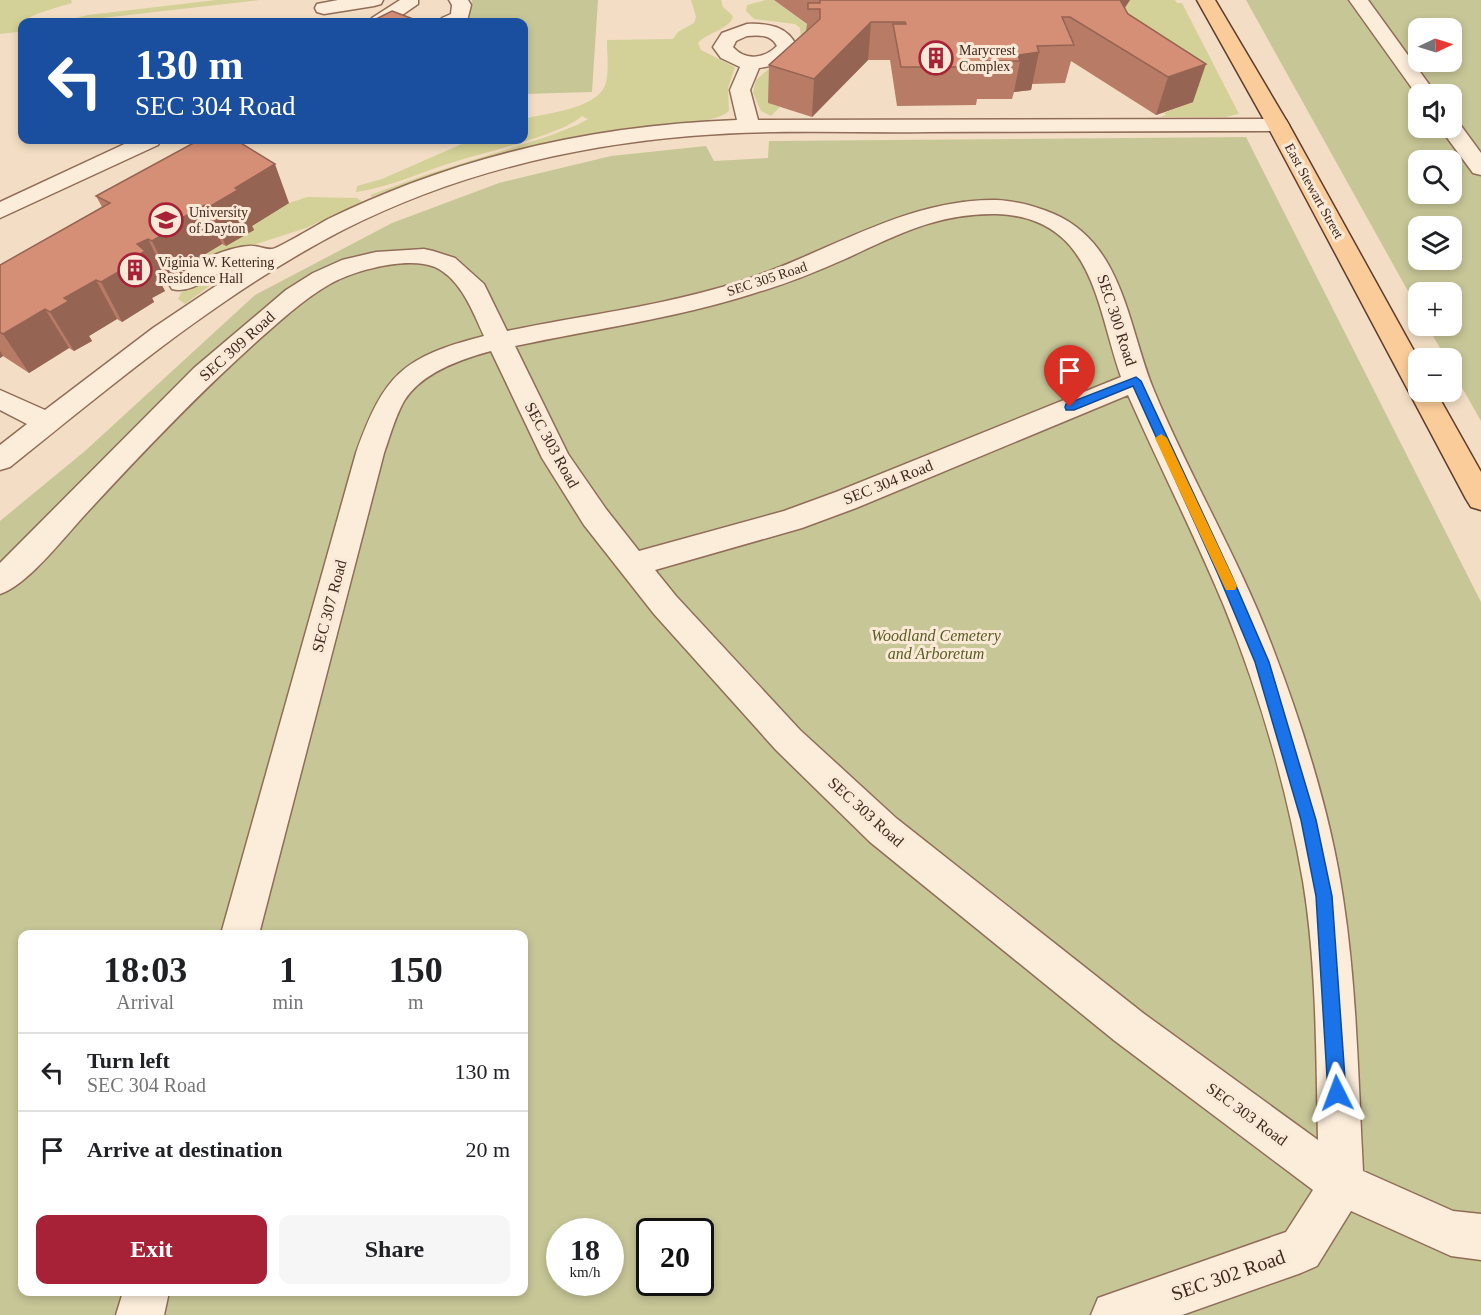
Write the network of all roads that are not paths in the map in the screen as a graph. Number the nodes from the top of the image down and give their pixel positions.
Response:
1 (409, 0) edge
2 (458, 0) edge
3 (1206, 0) edge
4 (1358, 0) edge
5 (370, 1) edge
6 (324, 8) dead end
7 (390, 18) edge
8 (458, 18) edge
9 (752, 62) dead end
10 (1419, 84) edge
11 (1278, 125) junction
12 (748, 127) junction
13 (1473, 141) edge
14 (142, 144) edge
15 (1481, 168) edge
16 (0, 211) edge
17 (1029, 212) joint
18 (274, 258) junction
19 (181, 284) dead end
20 (498, 340) junction
21 (1408, 365) edge
22 (1136, 381) junction
23 (0, 399) edge
24 (1428, 402) edge
25 (48, 423) junction
26 (0, 460) edge
27 (1481, 499) edge
28 (633, 564) junction
29 (0, 582) edge
30 (241, 930) edge
31 (1342, 1184) junction
32 (1481, 1238) edge
33 (145, 1296) edge
34 (140, 1315) edge
35 (1115, 1315) edge

1 - 7 street
2 - 8 street
3 - 11 main road, East Stewart Street
4 - 10 street
5 - 6 street
9 - 12 street
11 - 12 street
11 - 21 main road, East Stewart Street
12 - 18 street
13 - 15 street
14 - 16 street
17 - 20 street, SEC 305 Road
17 - 22 street, SEC 300 Road
18 - 19 street
18 - 25 street
20 - 28 street, SEC 303 Road
20 - 29 street, SEC 309 Road
20 - 30 street, SEC 307 Road
22 - 28 street, SEC 304 Road
22 - 31 street, SEC 300 Road
23 - 25 street
24 - 27 main road
25 - 26 street
28 - 31 street, SEC 303 Road
31 - 32 street, SEC 303 Road
31 - 35 street, SEC 302 Road
33 - 34 street

